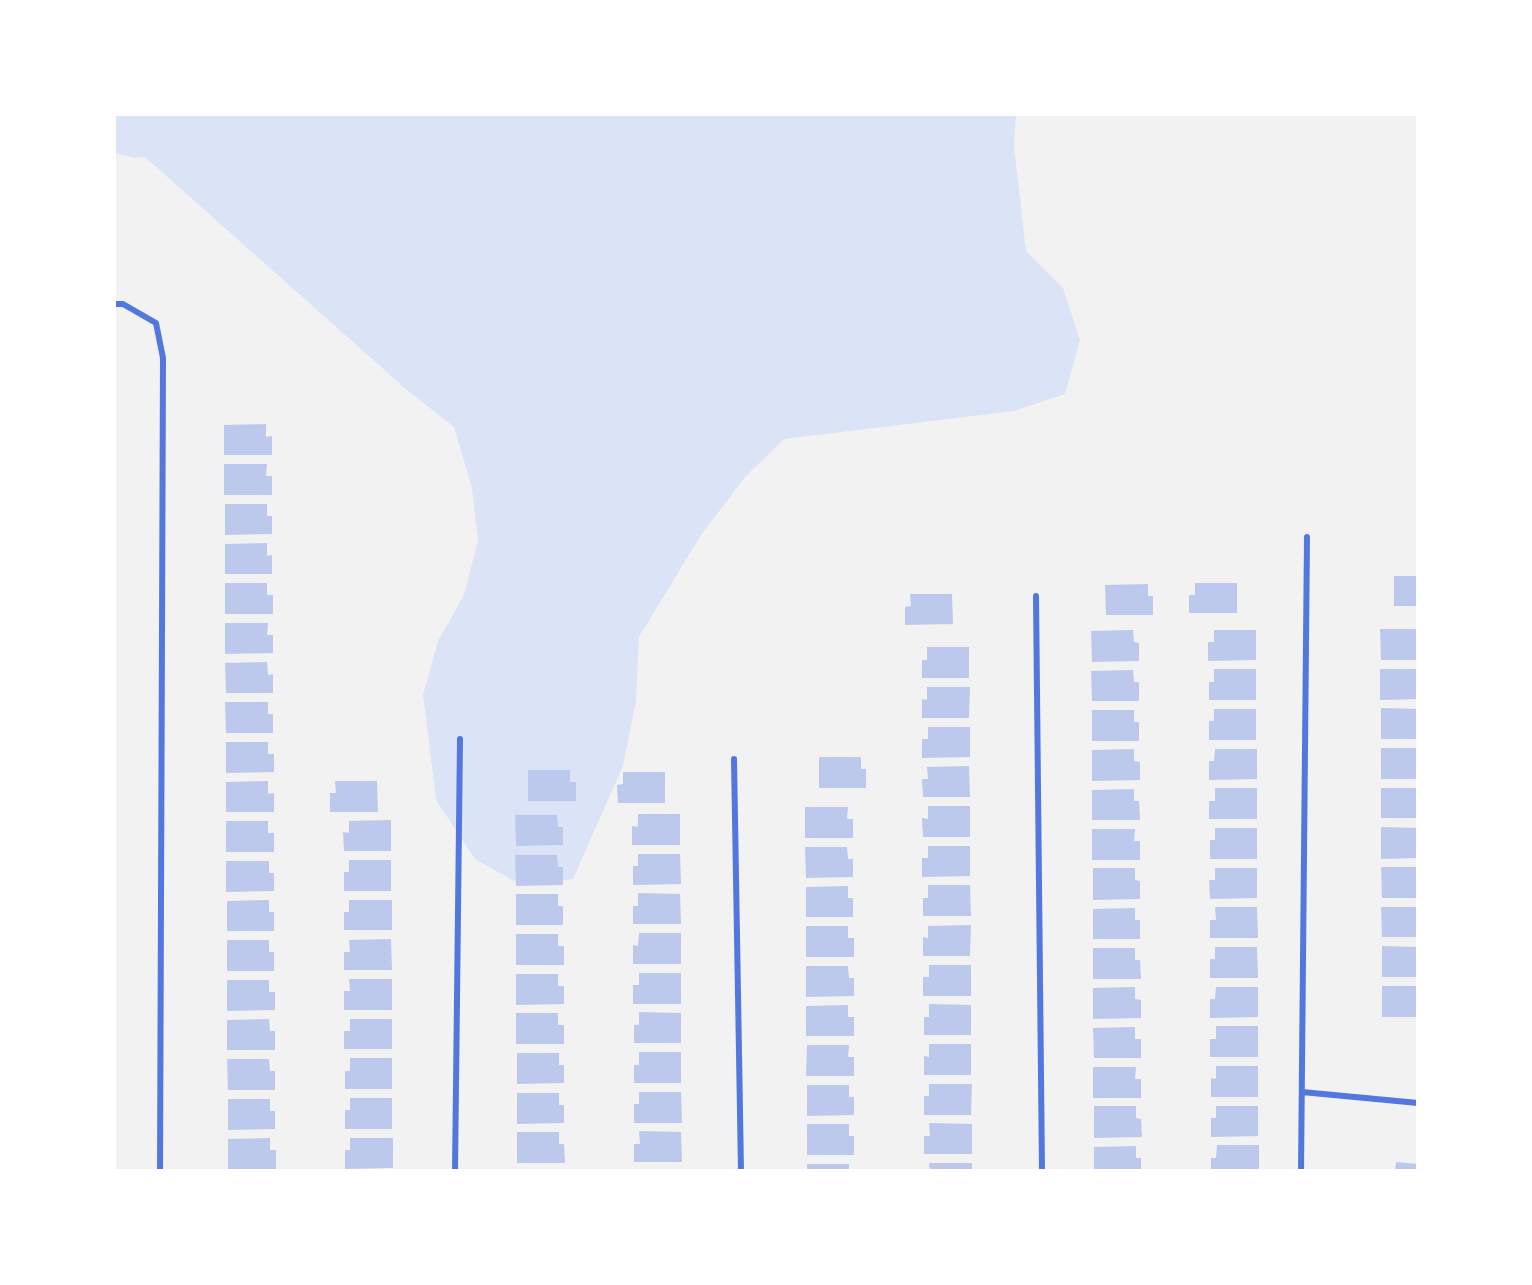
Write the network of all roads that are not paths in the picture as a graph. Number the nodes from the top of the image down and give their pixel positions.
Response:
1 (114, 304) edge
2 (1307, 537) dead end
3 (1036, 596) dead end
4 (460, 739) dead end
5 (734, 759) dead end
6 (1302, 1092) junction
7 (1418, 1102) edge
8 (160, 1171) edge
9 (455, 1171) edge
10 (741, 1171) edge
11 (1042, 1171) edge
12 (1301, 1171) edge

1 - 8 street
2 - 6 street
3 - 11 street
4 - 9 street
5 - 10 street
6 - 7 street
6 - 12 street

